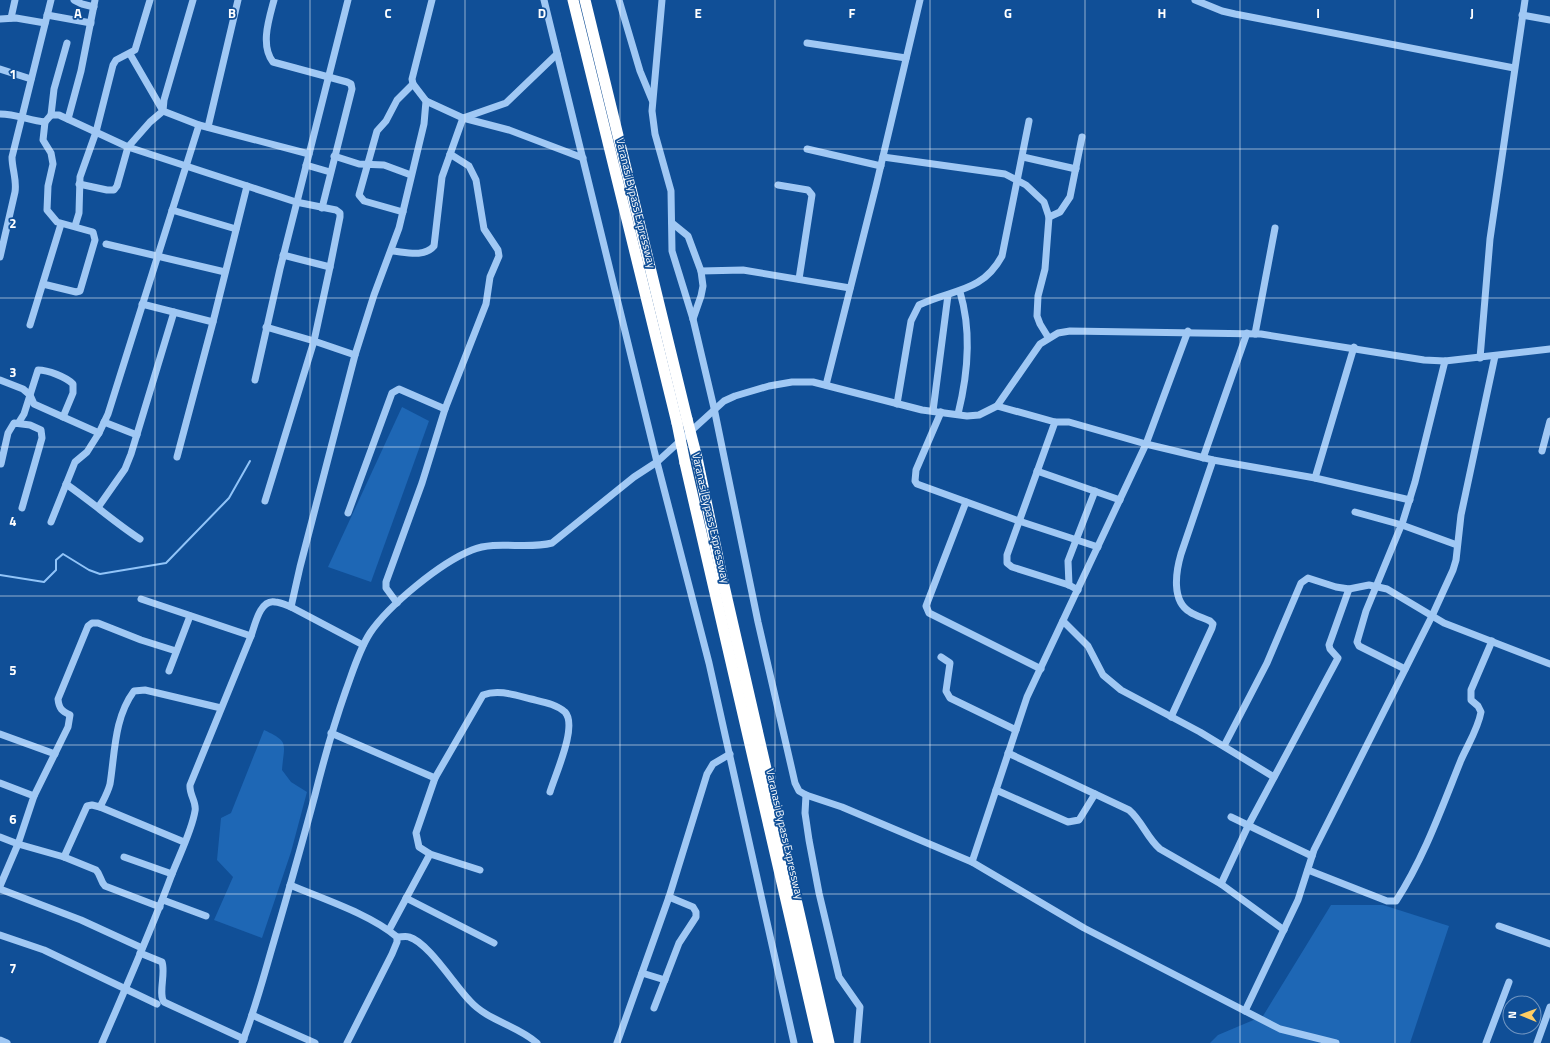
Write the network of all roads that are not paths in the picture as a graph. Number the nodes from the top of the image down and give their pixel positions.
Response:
1 (15, 0) edge
2 (51, 0) edge
3 (74, 0) edge
4 (150, 0) edge
5 (193, 0) edge
6 (238, 0) edge
7 (274, 0) edge
8 (348, 0) edge
9 (432, 0) edge
10 (544, 0) edge
11 (573, 0) edge
12 (585, 0) edge
13 (619, 0) edge
14 (662, 0) edge
15 (920, 0) edge
16 (1195, 0) edge
17 (1525, 0) edge
18 (95, 3) edge
19 (47, 15) junction
20 (1522, 15) junction
21 (11, 18) junction
22 (1, 20) edge
23 (1550, 20) edge
24 (45, 23) junction
25 (91, 23) junction
26 (67, 43) dead end
27 (807, 44) dead end
28 (130, 54) junction
29 (557, 54) junction
30 (906, 58) junction
31 (1514, 68) junction
32 (0, 69) edge
33 (328, 77) junction
34 (31, 79) junction
35 (413, 84) junction
36 (426, 101) junction
37 (653, 102) junction
38 (162, 111) junction
39 (0, 114) edge
40 (51, 115) junction
41 (23, 116) junction
42 (463, 118) junction
43 (68, 119) junction
44 (1029, 121) dead end
45 (45, 122) junction
46 (199, 125) junction
47 (208, 127) junction
48 (96, 132) junction
49 (1082, 137) dead end
50 (128, 148) junction
51 (807, 149) dead end
52 (309, 154) junction
53 (450, 154) junction
54 (334, 156) junction
55 (1023, 157) junction
56 (583, 158) junction
57 (883, 158) junction
58 (367, 164) junction
59 (306, 165) junction
60 (186, 166) junction
61 (881, 166) junction
62 (1076, 169) junction
63 (330, 172) junction
64 (411, 175) junction
65 (1019, 180) junction
66 (79, 184) junction
67 (778, 185) dead end
68 (247, 186) junction
69 (296, 202) junction
70 (322, 208) junction
71 (172, 210) junction
72 (403, 212) junction
73 (1049, 217) junction
74 (672, 223) junction
75 (61, 224) junction
76 (75, 226) junction
77 (1275, 228) dead end
78 (236, 229) junction
79 (106, 244) dead end
80 (392, 252) junction
81 (283, 255) junction
82 (159, 256) junction
83 (0, 257) edge
84 (330, 267) junction
85 (701, 271) junction
86 (225, 272) junction
87 (799, 280) junction
88 (43, 284) junction
89 (850, 288) junction
90 (960, 292) junction
91 (948, 296) junction
92 (142, 304) junction
93 (174, 312) junction
94 (693, 319) junction
95 (213, 322) junction
96 (30, 325) dead end
97 (266, 327) junction
98 (1188, 331) junction
99 (1251, 334) junction
100 (1048, 337) junction
101 (314, 341) junction
102 (1354, 347) junction
103 (1550, 349) edge
104 (355, 355) junction
105 (1494, 356) junction
106 (1480, 358) junction
107 (1445, 361) junction
108 (0, 380) edge
109 (255, 380) dead end
110 (826, 385) junction
111 (30, 395) junction
112 (897, 404) junction
113 (997, 406) junction
114 (714, 408) junction
115 (445, 409) junction
116 (937, 412) junction
117 (958, 414) junction
118 (63, 417) junction
119 (682, 421) junction
120 (1550, 421) edge
121 (19, 422) junction
122 (104, 422) junction
123 (1054, 422) junction
124 (99, 433) junction
125 (137, 435) junction
126 (1146, 444) junction
127 (1542, 451) dead end
128 (177, 457) dead end
129 (1203, 458) junction
130 (1213, 460) junction
131 (656, 462) junction
132 (1, 464) edge
133 (1037, 471) junction
134 (1315, 478) junction
135 (66, 484) junction
136 (1095, 491) junction
137 (1120, 500) junction
138 (1410, 500) junction
139 (265, 501) dead end
140 (966, 502) junction
141 (99, 506) junction
142 (22, 508) dead end
143 (1355, 512) dead end
144 (348, 513) dead end
145 (1019, 521) junction
146 (51, 522) dead end
147 (1402, 524) junction
148 (140, 539) dead end
149 (1077, 540) junction
150 (1456, 545) junction
151 (1098, 547) junction
152 (1069, 585) junction
153 (1377, 586) junction
154 (1349, 589) junction
155 (1078, 590) junction
156 (141, 599) dead end
157 (395, 605) junction
158 (291, 607) junction
159 (190, 616) junction
160 (1432, 616) junction
161 (1063, 621) junction
162 (251, 636) junction
163 (1492, 641) junction
164 (363, 645) junction
165 (176, 651) junction
166 (942, 657) dead end
167 (1550, 664) edge
168 (1041, 669) junction
169 (1405, 669) junction
170 (169, 671) dead end
171 (221, 708) junction
172 (1171, 717) junction
173 (1016, 730) junction
174 (331, 733) junction
175 (0, 734) edge
176 (1224, 746) junction
177 (1008, 753) junction
178 (55, 754) junction
179 (730, 754) junction
180 (1274, 777) junction
181 (435, 778) junction
182 (0, 783) edge
183 (996, 790) junction
184 (550, 792) dead end
185 (1095, 794) junction
186 (806, 795) junction
187 (34, 796) junction
188 (100, 807) junction
189 (1231, 817) dead end
190 (1248, 826) junction
191 (0, 837) edge
192 (184, 842) junction
193 (18, 844) junction
194 (430, 854) junction
195 (64, 856) junction
196 (1312, 856) junction
197 (124, 858) dead end
198 (972, 862) junction
199 (480, 870) dead end
200 (1308, 870) junction
201 (172, 874) junction
202 (1221, 884) junction
203 (290, 885) junction
204 (0, 887) edge
205 (406, 898) junction
206 (669, 898) junction
207 (163, 900) junction
208 (160, 907) junction
209 (206, 916) dead end
210 (1499, 926) dead end
211 (389, 930) junction
212 (1284, 930) junction
213 (0, 935) edge
214 (397, 937) junction
215 (494, 943) dead end
216 (1550, 944) edge
217 (141, 950) junction
218 (642, 973) junction
219 (665, 980) junction
220 (1509, 982) dead end
221 (126, 987) junction
222 (157, 1004) dead end
223 (1550, 1007) edge
224 (654, 1008) dead end
225 (1245, 1010) junction
226 (252, 1015) junction
227 (0, 1040) edge
228 (243, 1041) edge
229 (7, 1043) edge
230 (102, 1043) edge
231 (315, 1043) edge
232 (347, 1043) edge
233 (537, 1043) edge
234 (617, 1043) edge
235 (794, 1043) edge
236 (819, 1043) edge
237 (829, 1043) edge
238 (857, 1043) edge
239 (1336, 1043) edge
240 (1486, 1043) edge
241 (1537, 1043) edge

1 - 21 street
2 - 19 street
3 - 18 street
4 - 28 street
5 - 38 street
6 - 47 street
7 - 33 street
8 - 33 street
9 - 35 street
10 - 29 street
11 - 119 highway, Varanasi Bypass Expressway
12 - 119 highway, Varanasi Bypass Expressway
13 - 37 street
14 - 37 street
15 - 30 street
16 - 31 street
17 - 20 street
18 - 25 street
19 - 24 street
19 - 25 street
20 - 23 street
20 - 31 street
21 - 22 street
21 - 24 street
24 - 34 street
25 - 43 street
26 - 40 street
27 - 30 street
28 - 38 street
28 - 48 street
29 - 42 street
29 - 56 street
30 - 57 street
31 - 106 street
32 - 34 street
33 - 52 street
33 - 54 street
34 - 41 street
35 - 36 street
35 - 58 street
36 - 42 street
36 - 64 street
37 - 74 street
38 - 46 street
38 - 50 street
39 - 41 street
40 - 43 street
40 - 45 street
41 - 45 street
41 - 83 street
42 - 53 street
42 - 56 street
43 - 48 street
44 - 55 street
45 - 75 street
46 - 47 street
46 - 60 street
47 - 52 street
48 - 50 street
48 - 66 street
49 - 62 street
50 - 60 street
50 - 66 street
51 - 61 street
52 - 59 street
53 - 80 street
53 - 115 street
54 - 58 street
54 - 63 street
55 - 62 street
55 - 65 street
56 - 131 street
57 - 61 street
57 - 65 street
58 - 64 street
58 - 72 street
59 - 63 street
59 - 69 street
60 - 68 street
60 - 71 street
61 - 89 street
62 - 73 street
63 - 70 street
64 - 72 street
65 - 73 street
65 - 90 street
66 - 76 street
67 - 87 street
68 - 69 street
68 - 78 street
69 - 70 street
69 - 81 street
70 - 84 street
71 - 78 street
71 - 82 street
72 - 80 street
73 - 100 street
74 - 85 street
74 - 94 street
75 - 76 street
75 - 88 street
76 - 88 street
77 - 99 street
78 - 86 street
79 - 82 street
80 - 104 street
81 - 84 street
81 - 97 street
82 - 86 street
82 - 92 street
84 - 101 street
85 - 87 street
85 - 94 street
86 - 95 street
87 - 89 street
88 - 96 street
89 - 110 street
90 - 91 street
90 - 117 street
91 - 112 street
91 - 116 street
92 - 93 street
92 - 122 street
93 - 95 street
93 - 125 street
94 - 114 street
95 - 128 street
97 - 101 street
97 - 109 street
98 - 99 street
98 - 100 street
98 - 126 street
99 - 102 street
99 - 129 street
100 - 113 street
101 - 104 street
101 - 139 street
102 - 107 street
102 - 134 street
103 - 105 street
104 - 158 street
105 - 106 street
105 - 150 street
106 - 107 street
107 - 138 street
108 - 111 street
110 - 112 street
110 - 114 street
111 - 118 street
111 - 118 street
111 - 121 street
112 - 116 street
113 - 117 street
113 - 123 street
114 - 131 street
114 - 186 street
115 - 144 street
115 - 157 street
116 - 117 street
116 - 140 street
118 - 124 street
119 - 236 highway, Varanasi Bypass Expressway, bridge
119 - 237 highway, Varanasi Bypass Expressway, bridge
120 - 127 street
121 - 132 street
121 - 142 street
122 - 124 street
122 - 125 street
123 - 126 street
123 - 133 street
124 - 135 street
125 - 141 street
126 - 129 street
126 - 137 street
129 - 130 street
130 - 134 street
130 - 172 street
131 - 157 street
131 - 179 street
133 - 136 street
133 - 145 street
134 - 138 street
135 - 141 street
135 - 146 street
136 - 137 street
136 - 149 street
137 - 151 street
138 - 147 street
140 - 145 street
140 - 168 street
141 - 148 street
143 - 147 street
145 - 149 street
145 - 152 street
147 - 150 street
147 - 153 street
149 - 151 street
149 - 152 street
150 - 160 street
151 - 155 street
152 - 155 street
153 - 154 street
153 - 160 street
153 - 169 street
154 - 176 street
154 - 180 street
155 - 161 street
156 - 159 street
157 - 164 street
158 - 162 street
158 - 164 street
159 - 162 street
159 - 165 street
160 - 163 street
160 - 169 street
161 - 168 street
161 - 172 street
162 - 171 street
163 - 167 street
163 - 200 street
164 - 174 street
165 - 170 street
165 - 178 street
166 - 173 street
168 - 173 street
169 - 196 street
171 - 188 street
171 - 192 street
172 - 176 street
173 - 177 street
174 - 181 street
174 - 203 street
175 - 178 street
176 - 180 street
177 - 183 street
177 - 185 street
178 - 187 street
179 - 206 street
179 - 235 street
180 - 190 street
181 - 184 street
181 - 194 street
182 - 187 street
183 - 185 street
183 - 198 street
185 - 202 street
186 - 198 street
186 - 238 street
187 - 193 street
188 - 192 street
188 - 195 street
189 - 190 street
190 - 196 street
190 - 202 street
191 - 193 street
192 - 201 street
193 - 195 street
193 - 204 street
194 - 199 street
194 - 205 street
195 - 208 street
196 - 200 street
197 - 201 street
198 - 225 street
200 - 212 street
201 - 207 street
202 - 212 street
203 - 211 street
203 - 226 street
204 - 217 street
205 - 211 street
205 - 215 street
206 - 218 street
206 - 219 street
207 - 208 street
207 - 209 street
208 - 217 street
210 - 216 street
211 - 214 street
212 - 225 street
213 - 221 street
214 - 232 street
214 - 233 street
217 - 221 street
217 - 228 street
218 - 219 street
218 - 234 street
219 - 224 street
220 - 240 street
221 - 222 street
221 - 230 street
223 - 241 street
225 - 239 street
226 - 228 street
226 - 231 street
227 - 229 street

